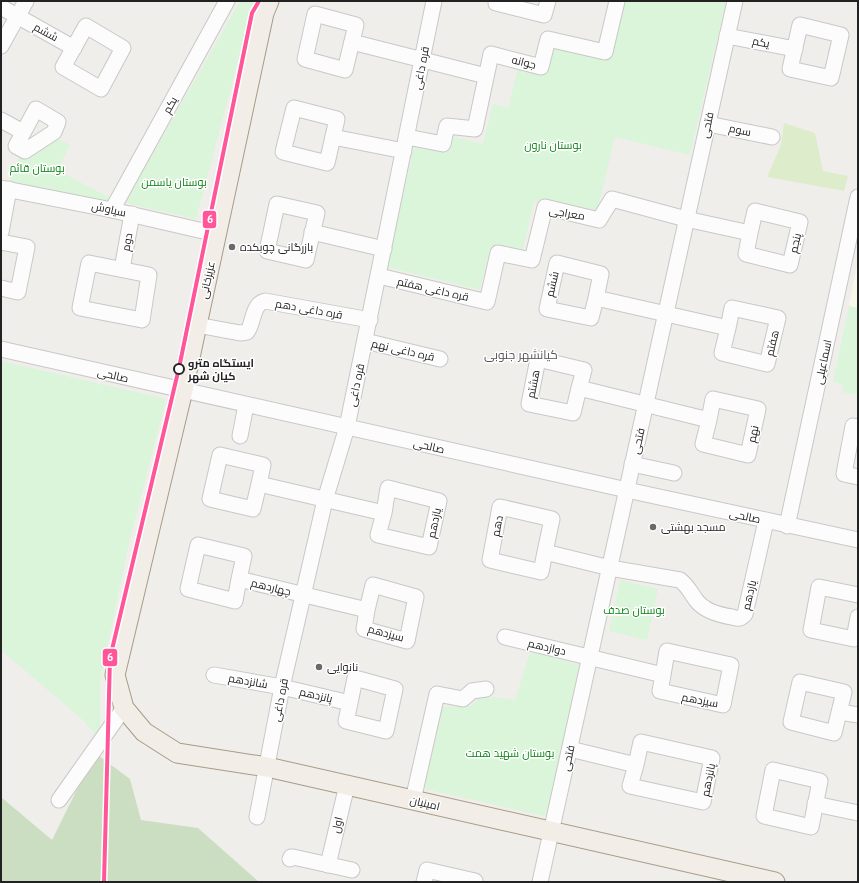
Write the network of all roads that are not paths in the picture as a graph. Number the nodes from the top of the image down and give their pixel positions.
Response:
1 (26, 1) edge
2 (227, 1) edge
3 (269, 1) edge
4 (434, 1) edge
5 (496, 1) edge
6 (548, 1) edge
7 (617, 1) edge
8 (735, 1) edge
9 (1, 7) edge
10 (18, 16) junction
11 (727, 36) junction
12 (352, 42) dead end
13 (1, 46) edge
14 (74, 48) dead end
15 (795, 49) dead end
16 (423, 59) junction
17 (486, 76) junction
18 (1, 120) edge
19 (708, 124) junction
20 (24, 132) dead end
21 (333, 137) dead end
22 (772, 138) dead end
23 (406, 144) junction
24 (5, 188) edge
25 (858, 197) edge
26 (112, 210) junction
27 (132, 214) junction
28 (856, 217) edge
29 (686, 219) junction
30 (1, 232) edge
31 (312, 232) dead end
32 (750, 233) dead end
33 (216, 234) junction
34 (1, 242) edge
35 (384, 249) junction
36 (122, 269) junction
37 (379, 276) junction
38 (1, 288) edge
39 (596, 298) dead end
40 (487, 302) joint
41 (666, 313) junction
42 (370, 320) junction
43 (197, 325) junction
44 (728, 328) dead end
45 (365, 341) junction
46 (1, 349) edge
47 (440, 359) dead end
48 (579, 388) dead end
49 (183, 390) junction
50 (646, 404) junction
51 (246, 405) junction
52 (710, 420) dead end
53 (347, 427) junction
54 (858, 427) edge
55 (240, 436) dead end
56 (632, 464) junction
57 (674, 473) dead end
58 (858, 477) edge
59 (259, 484) dead end
60 (627, 490) junction
61 (325, 500) junction
62 (384, 513) junction
63 (766, 521) junction
64 (787, 526) junction
65 (858, 540) edge
66 (545, 552) junction
67 (610, 568) junction
68 (239, 579) dead end
69 (304, 595) junction
70 (858, 595) edge
71 (367, 610) dead end
72 (858, 617) edge
73 (505, 637) dead end
74 (590, 657) junction
75 (114, 675) joint
76 (662, 675) junction
77 (214, 676) dead end
78 (282, 687) junction
79 (486, 689) dead end
80 (350, 703) dead end
81 (124, 708) junction
82 (840, 712) dead end
83 (858, 716) edge
84 (570, 749) junction
85 (636, 765) junction
86 (267, 766) junction
87 (346, 785) junction
88 (59, 800) dead end
89 (413, 800) junction
90 (815, 804) junction
91 (858, 813) edge
92 (257, 817) dead end
93 (552, 832) junction
94 (290, 859) dead end
95 (328, 865) junction
96 (352, 870) dead end
97 (728, 877) edge
98 (424, 882) edge
99 (474, 882) edge
100 (540, 882) edge
101 (775, 882) edge

1 - 10 street
2 - 26 street, یکم
3 - 33 main road, عزیزخانی
4 - 16 street, قره داغی
5 - 6 street
7 - 17 street, جوانه
8 - 11 street, فتحی
9 - 10 street
10 - 13 street
10 - 14 street, ششم
11 - 15 street, یکم
11 - 19 street, فتحی
12 - 16 street
16 - 17 street
16 - 23 street, قره داغی
17 - 23 street, جوانه
18 - 20 street
19 - 22 street, سوم
19 - 29 street, فتحی
21 - 23 street
23 - 35 street, قره داغی
24 - 26 street, سیاوش
24 - 30 street
25 - 28 street, اسماعیلی
26 - 27 street, سیاوش
27 - 33 street, سیاوش
27 - 36 street, دوم
28 - 64 street, اسماعیلی
29 - 32 street
29 - 40 street, معراجی
29 - 41 street, فتحی
31 - 35 street
33 - 43 main road, عزیزخانی
34 - 38 street
35 - 37 street, قره داغی
36 - 36 street
37 - 40 street, قره داغی هفتم
37 - 42 street, قره داغی
39 - 41 street
41 - 44 street
41 - 50 street, فتحی
42 - 43 street, قره داغی دهم
42 - 45 street, قره داغی
43 - 49 main road, عزیزخانی
45 - 47 street, قره داغی نهم
45 - 53 street, قره داغی
46 - 49 street, صالحی
48 - 50 street
49 - 51 street, صالحی
49 - 75 main road, عزیزخانی
50 - 52 street
50 - 56 street, فتحی
51 - 53 street, صالحی
51 - 55 street
53 - 60 street, صالحی
53 - 61 street, قره داغی
54 - 58 street
56 - 57 street
56 - 60 street, فتحی
59 - 61 street
60 - 63 street, صالحی
60 - 67 street, فتحی
61 - 62 street
61 - 69 street, قره داغی
62 - 62 street, یازدهم
63 - 64 street, صالحی
63 - 67 street, یازدهم
64 - 65 street, صالحی
66 - 66 street, دهم
66 - 67 street
67 - 74 street, فتحی
68 - 69 street, چهاردهم
69 - 71 street, سیزدهم
69 - 78 street, قره داغی
70 - 72 street
73 - 74 street, دوازدهم
74 - 76 street
74 - 84 street, فتحی
75 - 81 main road, امینیان
76 - 76 street, سیزدهم
77 - 78 street, شانزدهم
78 - 80 street, پانزدهم
78 - 86 street, قره داغی
79 - 89 street
81 - 86 main road, امینیان
81 - 88 street
82 - 83 street
84 - 85 street
84 - 93 street, فتحی
85 - 85 street, پانزدهم
86 - 87 main road, امینیان
86 - 92 street, قره داغی
87 - 89 main road, امینیان
87 - 95 street, اول
89 - 93 main road, امینیان
90 - 90 street
90 - 91 street
93 - 97 main road, امینیان
93 - 100 street, فتحی
94 - 95 street
95 - 96 street
97 - 101 main road, امینیان
98 - 99 street

